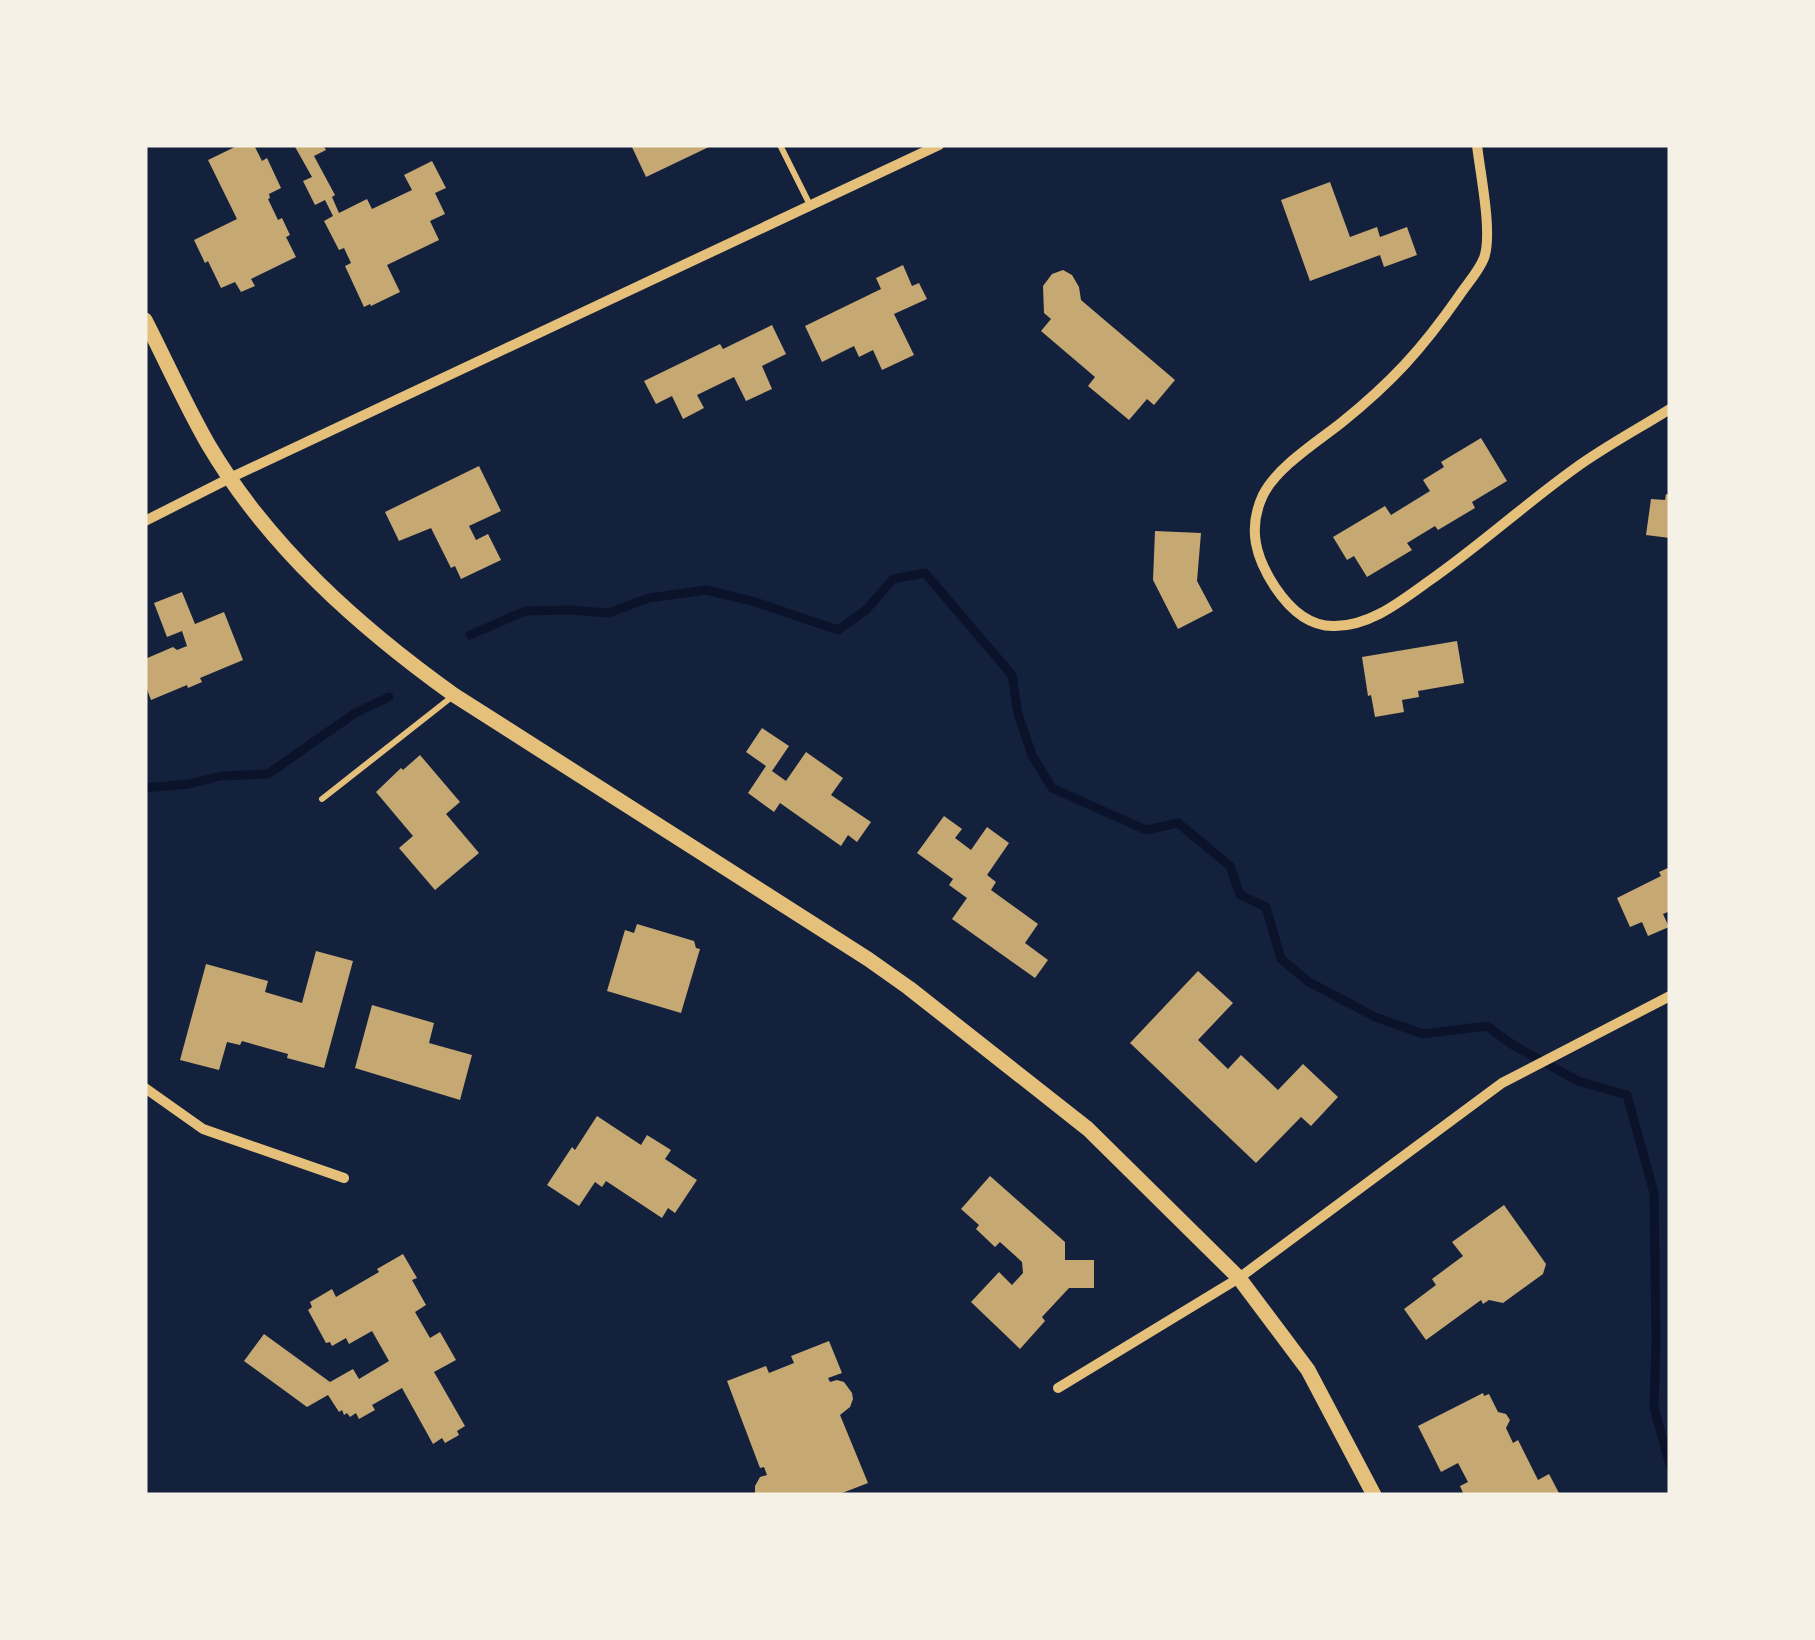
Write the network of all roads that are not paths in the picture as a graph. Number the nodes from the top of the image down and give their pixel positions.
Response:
1 (780, 145) edge
2 (938, 145) edge
3 (1476, 145) edge
4 (810, 206) junction
5 (145, 320) edge
6 (1670, 409) edge
7 (230, 478) junction
8 (145, 522) edge
9 (454, 695) junction
10 (322, 798) dead end
11 (1670, 996) edge
12 (145, 1088) edge
13 (344, 1178) dead end
14 (1239, 1278) junction
15 (1058, 1388) dead end
16 (1374, 1495) edge

1 - 4 lane
2 - 4 street
3 - 6 street
4 - 7 street
5 - 7 street
7 - 8 street
7 - 9 street
9 - 10 lane
9 - 14 street
11 - 14 street
12 - 13 street
14 - 15 street
14 - 16 street

